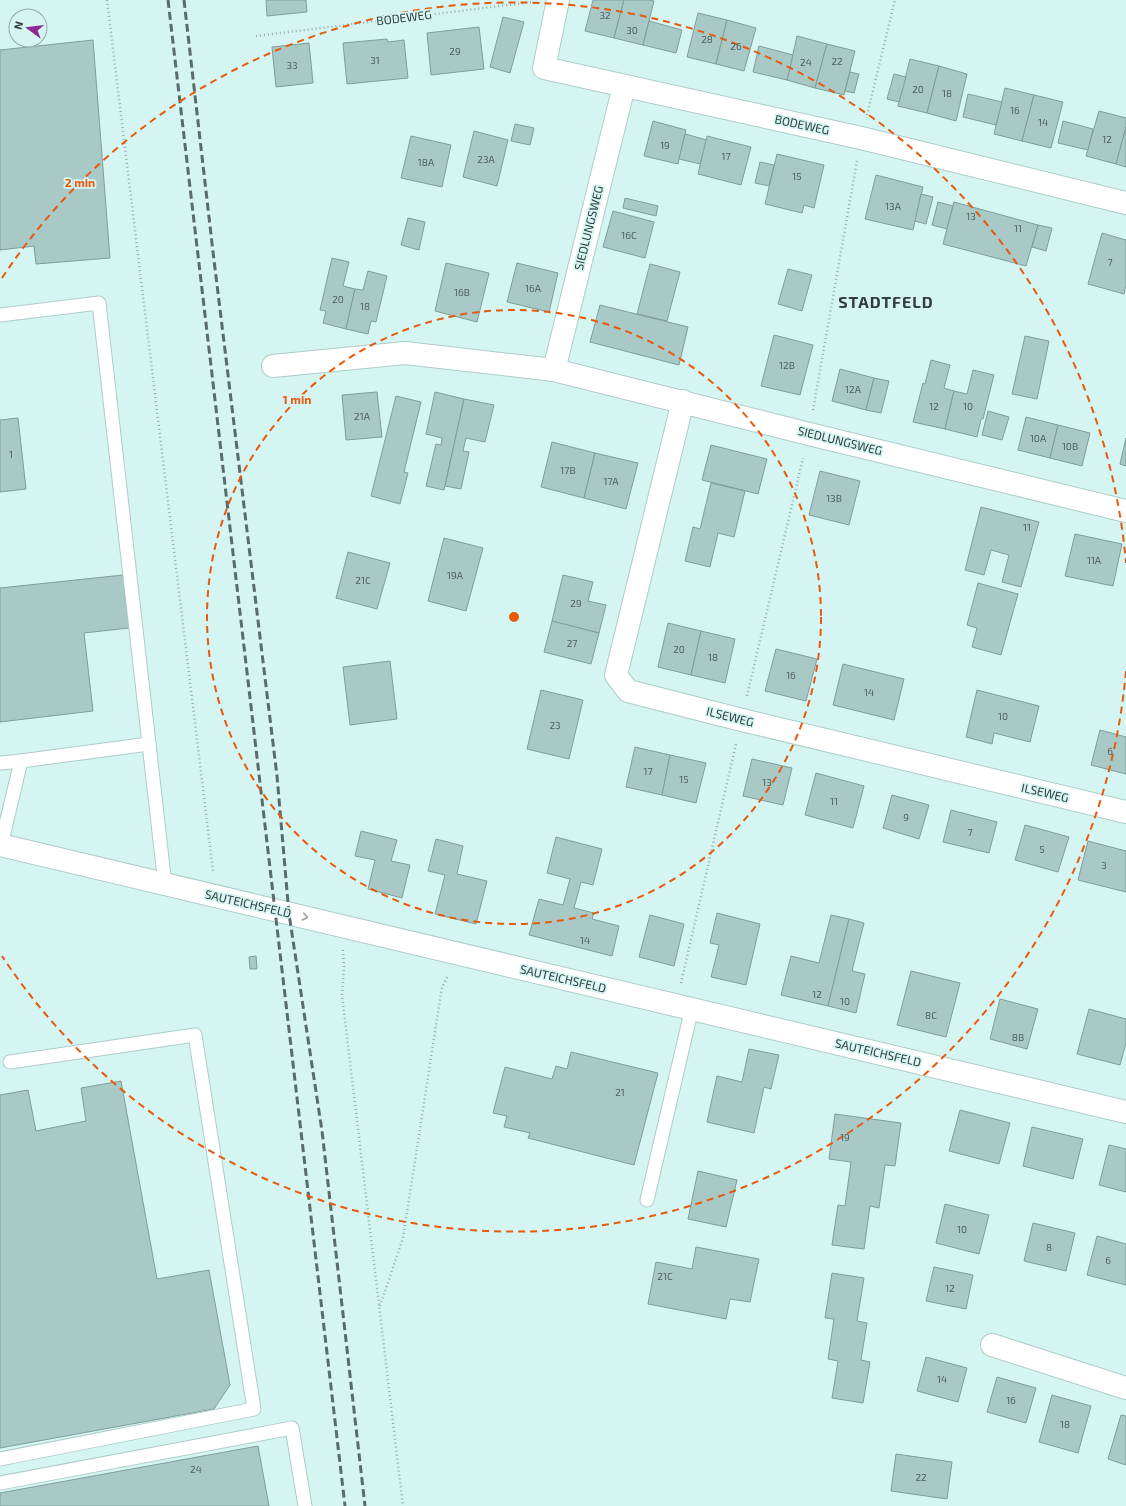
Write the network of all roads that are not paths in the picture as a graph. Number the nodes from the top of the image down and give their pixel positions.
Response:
1 (558, 0) edge
2 (624, 86) junction
3 (1126, 203) edge
4 (0, 315) edge
5 (273, 366) dead end
6 (554, 370) junction
7 (682, 401) junction
8 (1126, 511) edge
9 (149, 744) junction
10 (21, 761) junction
11 (0, 763) edge
12 (1126, 812) edge
13 (0, 845) edge
14 (165, 885) junction
15 (684, 1006) junction
16 (10, 1062) dead end
17 (1126, 1112) edge
18 (647, 1200) dead end
19 (992, 1345) dead end
20 (1126, 1388) edge
21 (0, 1459) edge
22 (0, 1483) edge
23 (305, 1506) edge

1 - 2 street, BODEWEG
2 - 3 street, BODEWEG
2 - 6 street, SIEDLUNGSWEG
4 - 9 lane
5 - 6 street, SIEDLUNGSWEG
6 - 7 street, SIEDLUNGSWEG
7 - 8 street, SIEDLUNGSWEG
7 - 12 street, ILSEWEG
9 - 10 lane
9 - 14 lane
10 - 11 lane
10 - 13 lane
13 - 14 street, SAUTEICHSFELD
14 -> 15 street, SAUTEICHSFELD
15 - 17 street, SAUTEICHSFELD
15 - 18 lane
16 - 21 lane
19 - 20 street
22 - 23 lane

